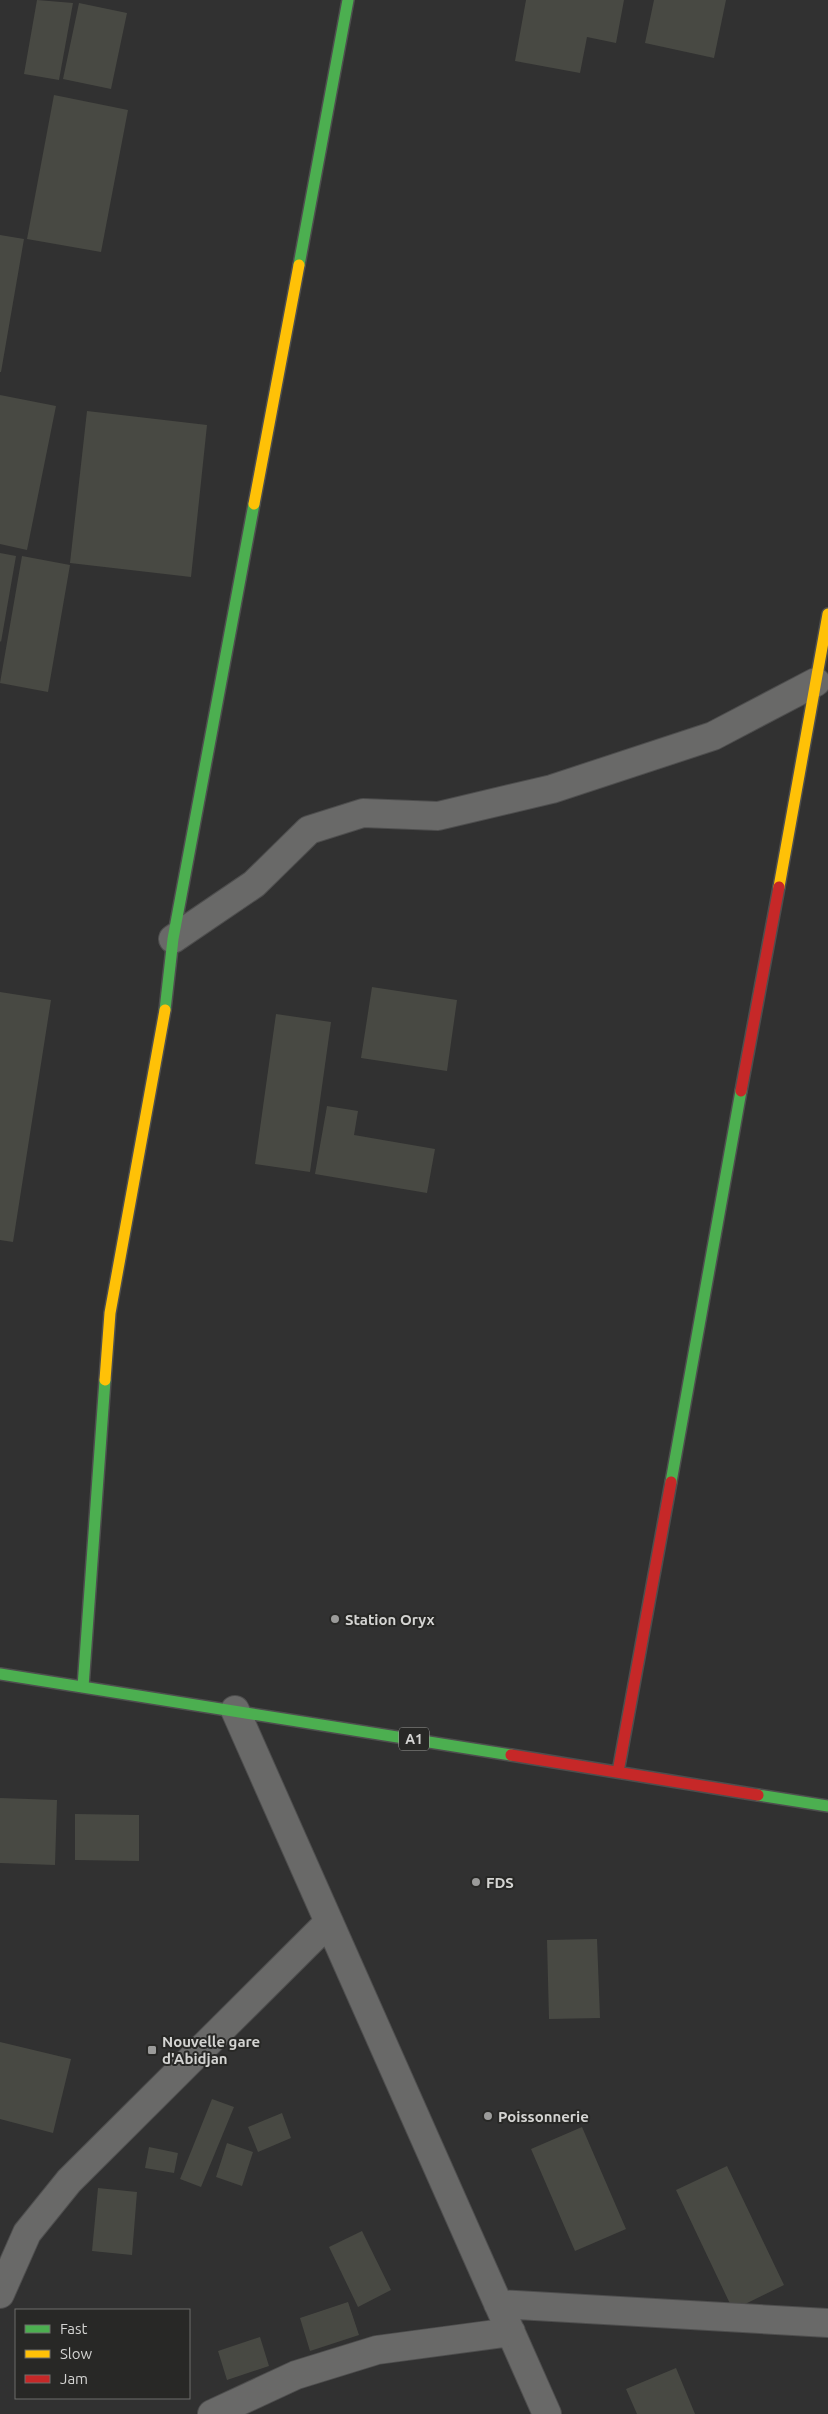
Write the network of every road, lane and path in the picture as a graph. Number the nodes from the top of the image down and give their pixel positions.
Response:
1 (348, 0) edge
2 (828, 614) edge
3 (816, 682) junction
4 (173, 939) junction
5 (0, 1674) edge
6 (83, 1687) junction
7 (234, 1710) junction
8 (618, 1772) junction
9 (828, 1806) edge
10 (329, 1922) junction
11 (0, 2294) edge
12 (498, 2304) junction
13 (828, 2323) edge
14 (510, 2332) junction
15 (212, 2414) edge
16 (547, 2414) edge

1 - 4 street
2 - 3 street
3 - 4 street
3 - 8 street
4 - 6 street
5 - 6 street, A1
6 - 7 street, A1
7 - 8 street, A1
7 - 10 street
8 - 9 street, A1
10 - 11 street
10 - 12 street
12 - 13 street
12 - 14 street
14 - 15 street
14 - 16 street

